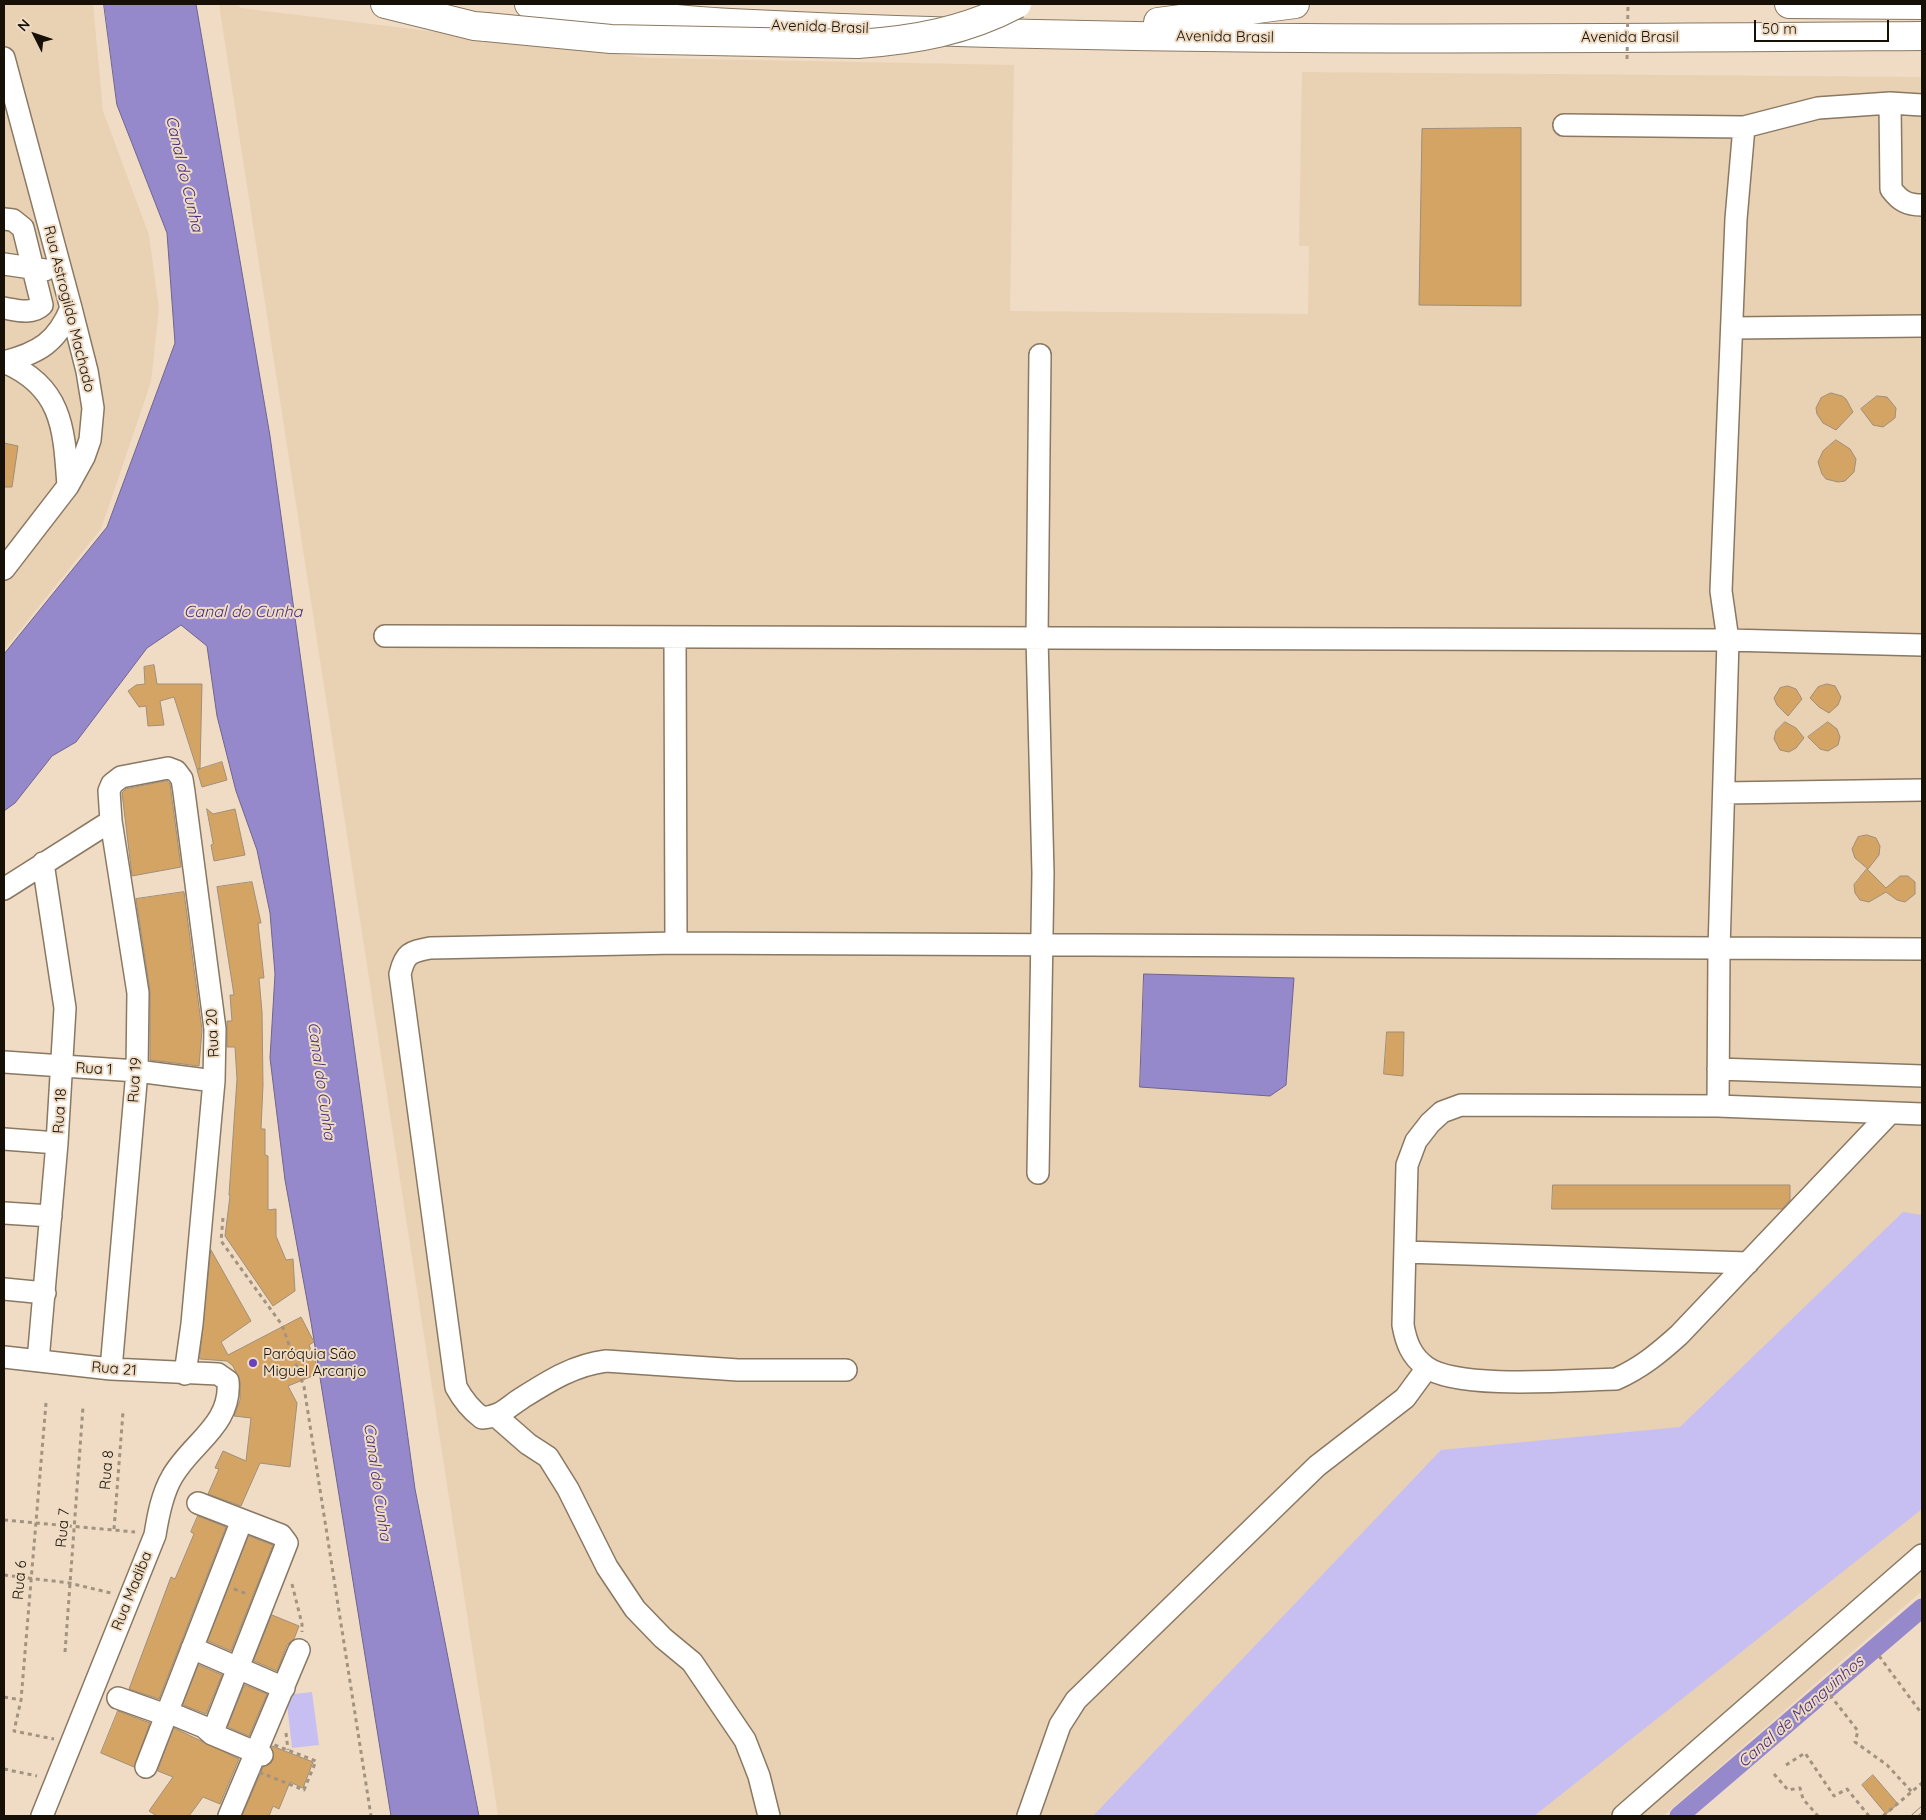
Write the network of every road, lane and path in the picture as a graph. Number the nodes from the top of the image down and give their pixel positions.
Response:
1 (384, 4) edge
2 (529, 4) edge
3 (1017, 4) edge
4 (1296, 4) edge
5 (1628, 4) edge
6 (1789, 4) edge
7 (1922, 5) edge
8 (1062, 35) junction
9 (1922, 36) edge
10 (4, 58) edge
11 (1627, 59) dead end
12 (1890, 103) junction
13 (1922, 104) edge
14 (1564, 125) dead end
15 (1744, 127) junction
16 (1922, 205) edge
17 (4, 219) edge
18 (4, 264) edge
19 (33, 268) junction
20 (60, 272) junction
21 (4, 308) edge
22 (70, 308) junction
23 (1922, 326) edge
24 (1733, 328) junction
25 (1040, 355) dead end
26 (4, 362) edge
27 (68, 486) junction
28 (4, 569) edge
29 (384, 636) dead end
30 (675, 638) junction
31 (1037, 638) junction
32 (1728, 640) junction
33 (1922, 645) edge
34 (1922, 790) edge
35 (109, 791) joint
36 (1724, 793) junction
37 (111, 822) junction
38 (43, 863) junction
39 (4, 889) edge
40 (676, 943) junction
41 (1042, 946) junction
42 (1922, 949) edge
43 (1719, 950) junction
44 (4, 1062) edge
45 (63, 1067) junction
46 (1718, 1069) junction
47 (137, 1071) junction
48 (1922, 1076) edge
49 (214, 1081) junction
50 (1718, 1106) junction
51 (1890, 1113) junction
52 (1922, 1114) edge
53 (4, 1139) edge
54 (58, 1143) junction
55 (1038, 1173) dead end
56 (4, 1213) edge
57 (224, 1213) dead end
58 (51, 1216) junction
59 (1405, 1252) junction
60 (1748, 1263) junction
61 (4, 1289) edge
62 (45, 1293) junction
63 (4, 1357) edge
64 (38, 1361) junction
65 (1427, 1368) junction
66 (111, 1369) junction
67 (846, 1370) dead end
68 (185, 1374) junction
69 (224, 1377) joint
70 (46, 1403) dead end
71 (83, 1407) dead end
72 (123, 1412) dead end
73 (496, 1416) junction
74 (198, 1503) dead end
75 (4, 1520) edge
76 (242, 1520) junction
77 (37, 1522) junction
78 (74, 1526) junction
79 (114, 1529) junction
80 (155, 1536) junction
81 (285, 1552) junction
82 (1922, 1555) edge
83 (4, 1575) edge
84 (31, 1577) junction
85 (70, 1583) junction
86 (216, 1587) junction
87 (129, 1599) junction
88 (265, 1602) junction
89 (192, 1648) junction
90 (300, 1650) joint
91 (65, 1652) dead end
92 (1879, 1656) dead end
93 (239, 1667) junction
94 (284, 1688) junction
95 (1830, 1695) dead end
96 (4, 1698) edge
97 (118, 1698) dead end
98 (21, 1700) junction
99 (166, 1714) junction
100 (1922, 1714) edge
101 (212, 1734) junction
102 (71, 1743) junction
103 (260, 1754) junction
104 (1786, 1765) dead end
105 (146, 1768) dead end
106 (4, 1769) edge
107 (1774, 1774) dead end
108 (57, 1781) junction
109 (1922, 1783) edge
110 (1912, 1792) junction
111 (42, 1816) edge
112 (229, 1816) edge
113 (371, 1816) edge
114 (769, 1816) edge
115 (1028, 1816) edge
116 (1623, 1816) edge
117 (1818, 1816) edge
118 (1869, 1816) edge
119 (1883, 1816) edge

1 - 3 highway, bridge
2 - 8 highway, Avenida Brasil
4 - 8 highway
5 - 11 path, bridge
6 - 7 highway
8 - 9 highway, Avenida Brasil
10 - 20 street, Rua Astrogildo Machado
12 - 13 street
12 - 15 street
12 - 16 street
14 - 15 street
15 - 24 street
17 - 19 street
18 - 19 street
19 - 20 street
19 - 21 street
20 - 22 street, Rua Astrogildo Machado
22 - 26 street
22 - 27 street, Rua Astrogildo Machado
23 - 24 street
24 - 32 street
25 - 31 street
26 - 27 street
27 - 28 street, Rua Astrogildo Machado
29 - 30 street
30 - 31 street
30 - 40 street
31 - 32 street
31 - 41 street
32 - 33 street
32 - 36 street
34 - 36 street
35 - 37 street, Rua 19
35 - 49 street, Rua 20
36 - 43 street
37 - 38 street
37 - 47 street, Rua 19
38 - 39 street
38 - 45 street, Rua 18
40 - 41 street
40 - 73 street
41 - 43 street
41 - 55 street
42 - 43 street
43 - 46 street
44 - 45 street, Rua 1
45 - 47 street, Rua 1
45 - 54 street, Rua 18
46 - 48 street
46 - 50 street
47 - 49 street, Rua 1
47 - 66 street, Rua 19
49 - 68 street, Rua 20
50 - 51 street
50 - 59 street
51 - 52 street
51 - 60 street
53 - 54 street
54 - 58 street, Rua 18
56 - 58 street
57 - 113 path
58 - 62 street, Rua 18
59 - 60 street
59 - 65 street
60 - 65 street
61 - 62 street
62 - 64 street, Rua 18
63 - 64 street, Rua 21
64 - 66 street, Rua 21
65 - 115 street
66 - 68 street, Rua 21
67 - 73 street
68 - 69 street, Rua 21
69 - 80 street, Rua Madiba
70 - 77 path, Rua 6
71 - 78 path, Rua 7
72 - 79 path, Rua 8
73 - 114 street
74 - 76 street
75 - 77 path
76 - 81 street
76 - 86 street
77 - 78 path
77 - 84 path, Rua 6
78 - 79 path
78 - 85 path, Rua 7
79 - 80 path
80 - 87 street, Rua Madiba
81 - 88 street
81 - 90 path
82 - 116 street
83 - 84 path
84 - 85 path
84 - 98 path, Rua 6
85 - 87 path
85 - 91 path, Rua 7
86 - 88 path
86 - 89 street
87 - 102 street, Rua Madiba
88 - 93 street
89 - 93 street
89 - 99 street
90 - 94 street
92 - 100 path
93 - 94 street
93 - 101 street
94 - 103 street
95 - 110 path
96 - 98 path
97 - 99 street
98 - 102 path, Rua 6
99 - 101 street
99 - 105 street
101 - 103 street
102 - 108 street, Rua Madiba
103 - 103 path
103 - 112 street
104 - 118 path
106 - 108 path
107 - 117 path
108 - 111 street, Rua Madiba
109 - 110 path
110 - 119 path

